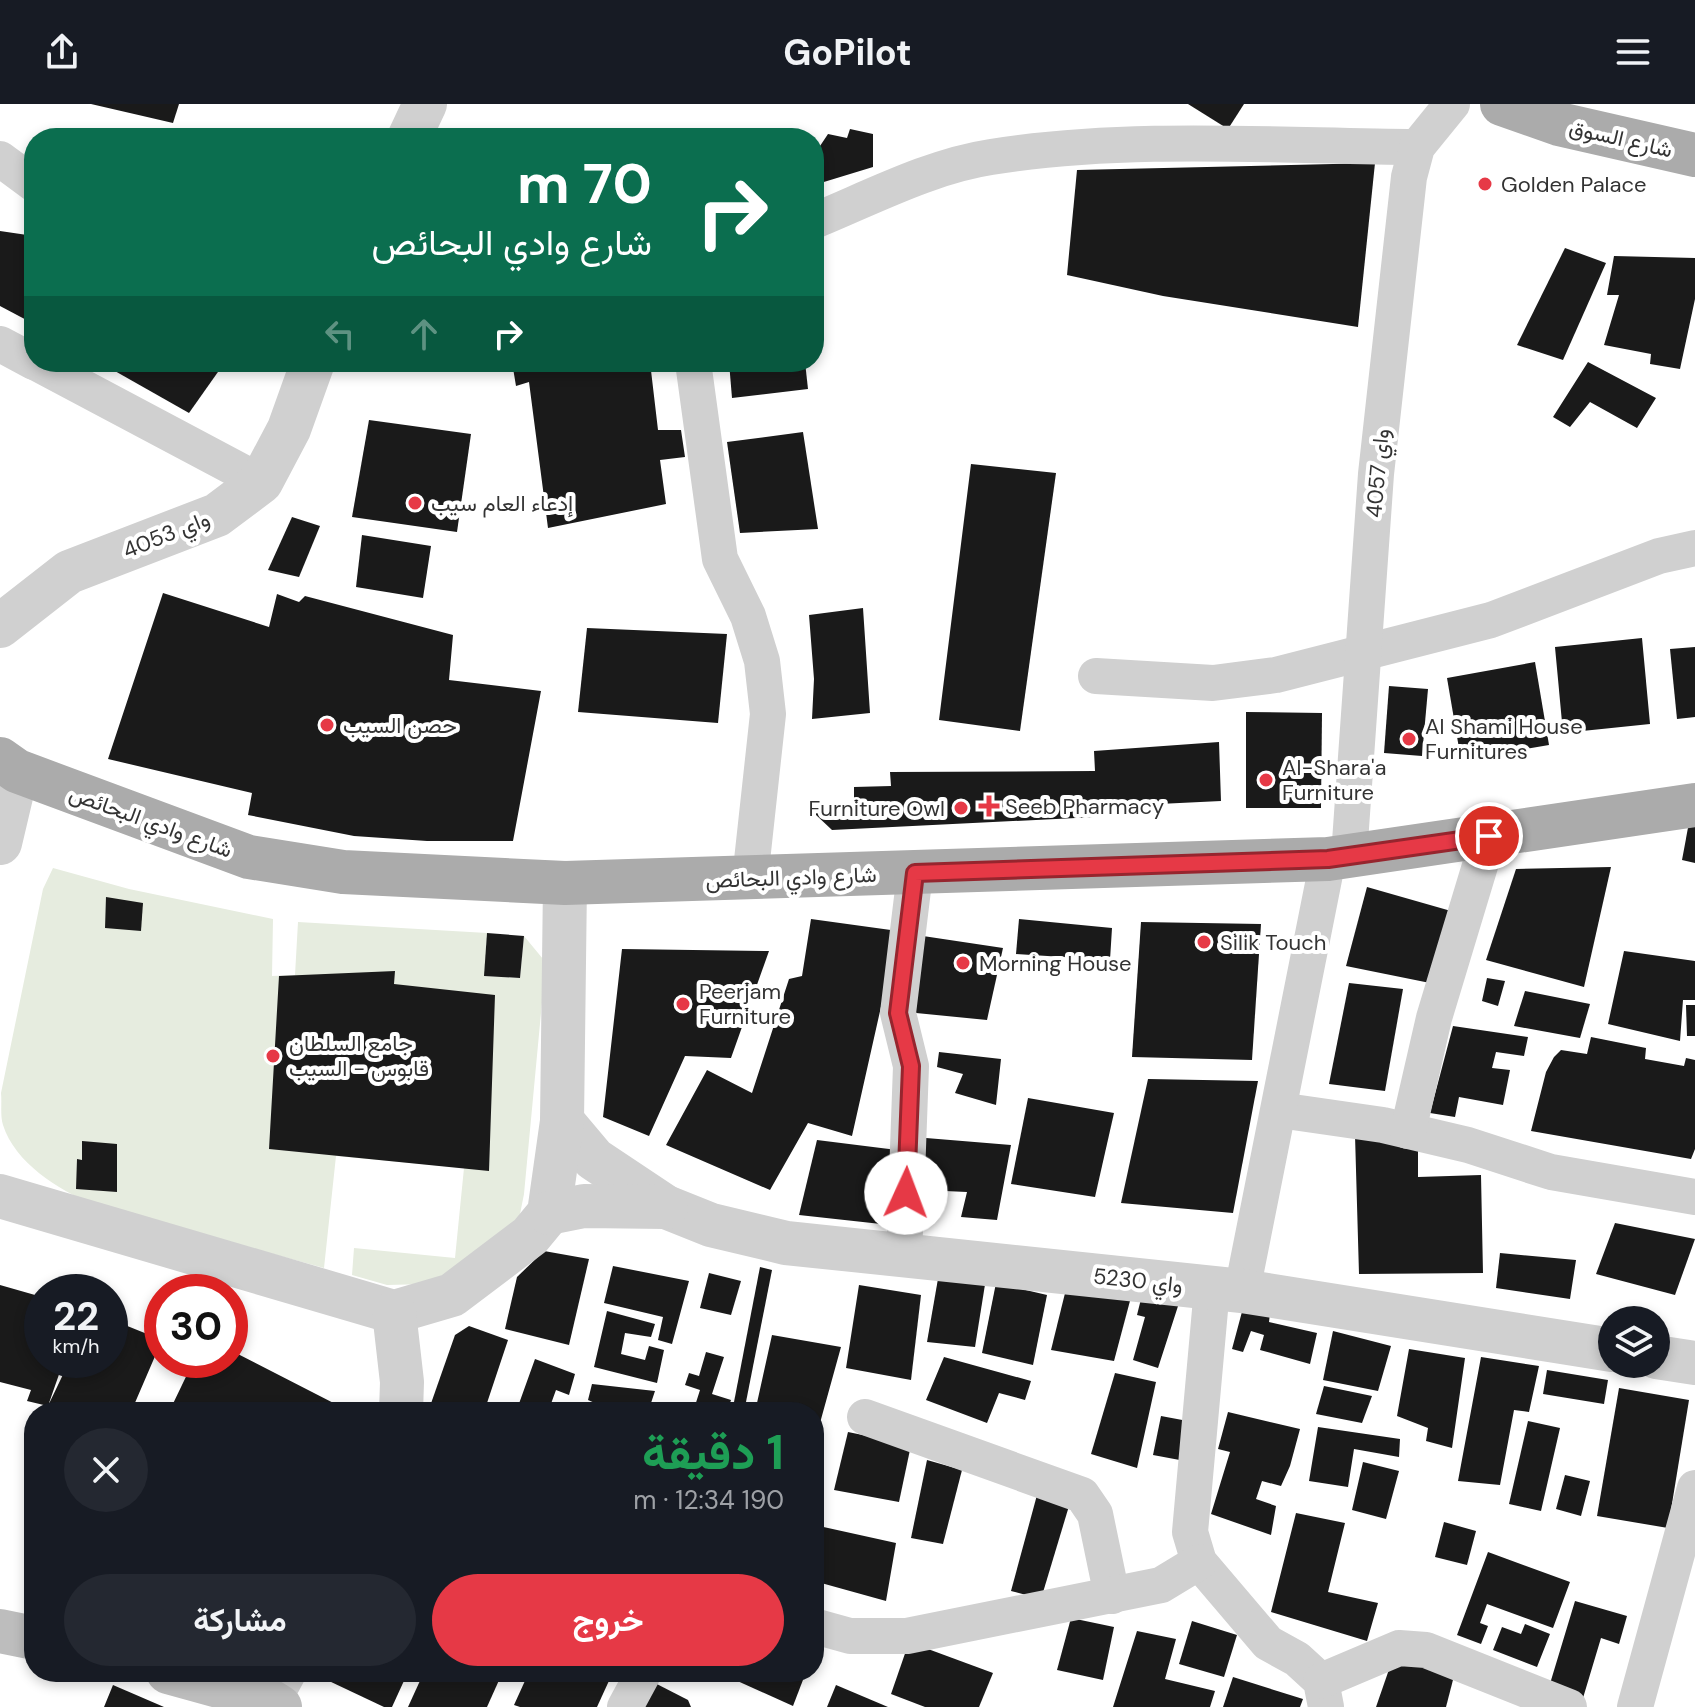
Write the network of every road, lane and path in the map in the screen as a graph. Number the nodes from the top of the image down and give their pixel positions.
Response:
1 (425, 104) edge
2 (1452, 104) edge
3 (1502, 104) edge
4 (414, 128) edge
5 (1417, 147) junction
6 (1695, 155) edge
7 (0, 159) edge
8 (24, 177) edge
9 (824, 217) edge
10 (0, 344) edge
11 (24, 357) edge
12 (53, 372) edge
13 (309, 372) edge
14 (694, 372) edge
15 (261, 482) junction
16 (1695, 548) edge
17 (0, 626) edge
18 (1363, 653) junction
19 (1096, 676) dead end
20 (9, 765) edge
21 (1695, 805) edge
22 (1489, 836) junction
23 (0, 843) edge
24 (1338, 858) junction
25 (915, 873) junction
26 (750, 879) junction
27 (565, 883) junction
28 (1279, 1110) junction
29 (562, 1121) junction
30 (1408, 1131) junction
31 (0, 1196) edge
32 (1695, 1197) edge
33 (666, 1207) junction
34 (549, 1213) junction
35 (904, 1257) junction
36 (1227, 1289) junction
37 (394, 1312) junction
38 (1598, 1348) edge
39 (1670, 1359) edge
40 (1695, 1363) edge
41 (401, 1402) edge
42 (865, 1417) dead end
43 (1695, 1488) edge
44 (1199, 1562) junction
45 (1112, 1596) junction
46 (824, 1629) edge
47 (0, 1631) edge
48 (24, 1636) edge
49 (220, 1682) edge
50 (639, 1682) edge
51 (278, 1693) edge
52 (1323, 1694) edge
53 (1522, 1699) edge
54 (625, 1707) edge
55 (1569, 1707) edge
56 (1635, 1707) edge

1 - 4 street
2 - 5 street, واي 4057
3 - 6 main road, شارع السوق
5 - 9 street
5 - 18 street, واي 4057
7 - 8 street
10 - 11 street
12 - 15 street
13 - 15 street, واي 4053
14 - 26 street
15 - 17 street, واي 4053
16 - 18 street
18 - 19 street
18 - 24 street, واي 4057
20 - 23 street
20 - 27 main road, شارع وادي البحائص
21 - 22 main road, شارع وادي البحائص
22 - 24 main road, شارع وادي البحائص
22 - 30 street
24 - 25 main road, شارع وادي البحائص
24 - 28 street, واي 4057
25 - 26 main road, شارع وادي البحائص
25 - 35 street
26 - 27 main road, شارع وادي البحائص
27 - 29 street
28 - 30 street
28 - 36 street, واي 4057
29 - 33 street, واي 5230
29 - 34 street
30 - 32 street
31 - 37 street
33 - 34 street, واي 5230
33 - 35 street, واي 5230
34 - 37 street
35 - 36 street, واي 5230
36 - 38 street, واي 5230
36 - 44 street, واي 4057
37 - 41 street
39 - 40 street
42 - 45 street
43 - 56 street
44 - 45 street
44 - 52 street
45 - 46 street
47 - 48 main road
49 - 51 main road
50 - 54 street
52 - 53 street
53 - 55 street

